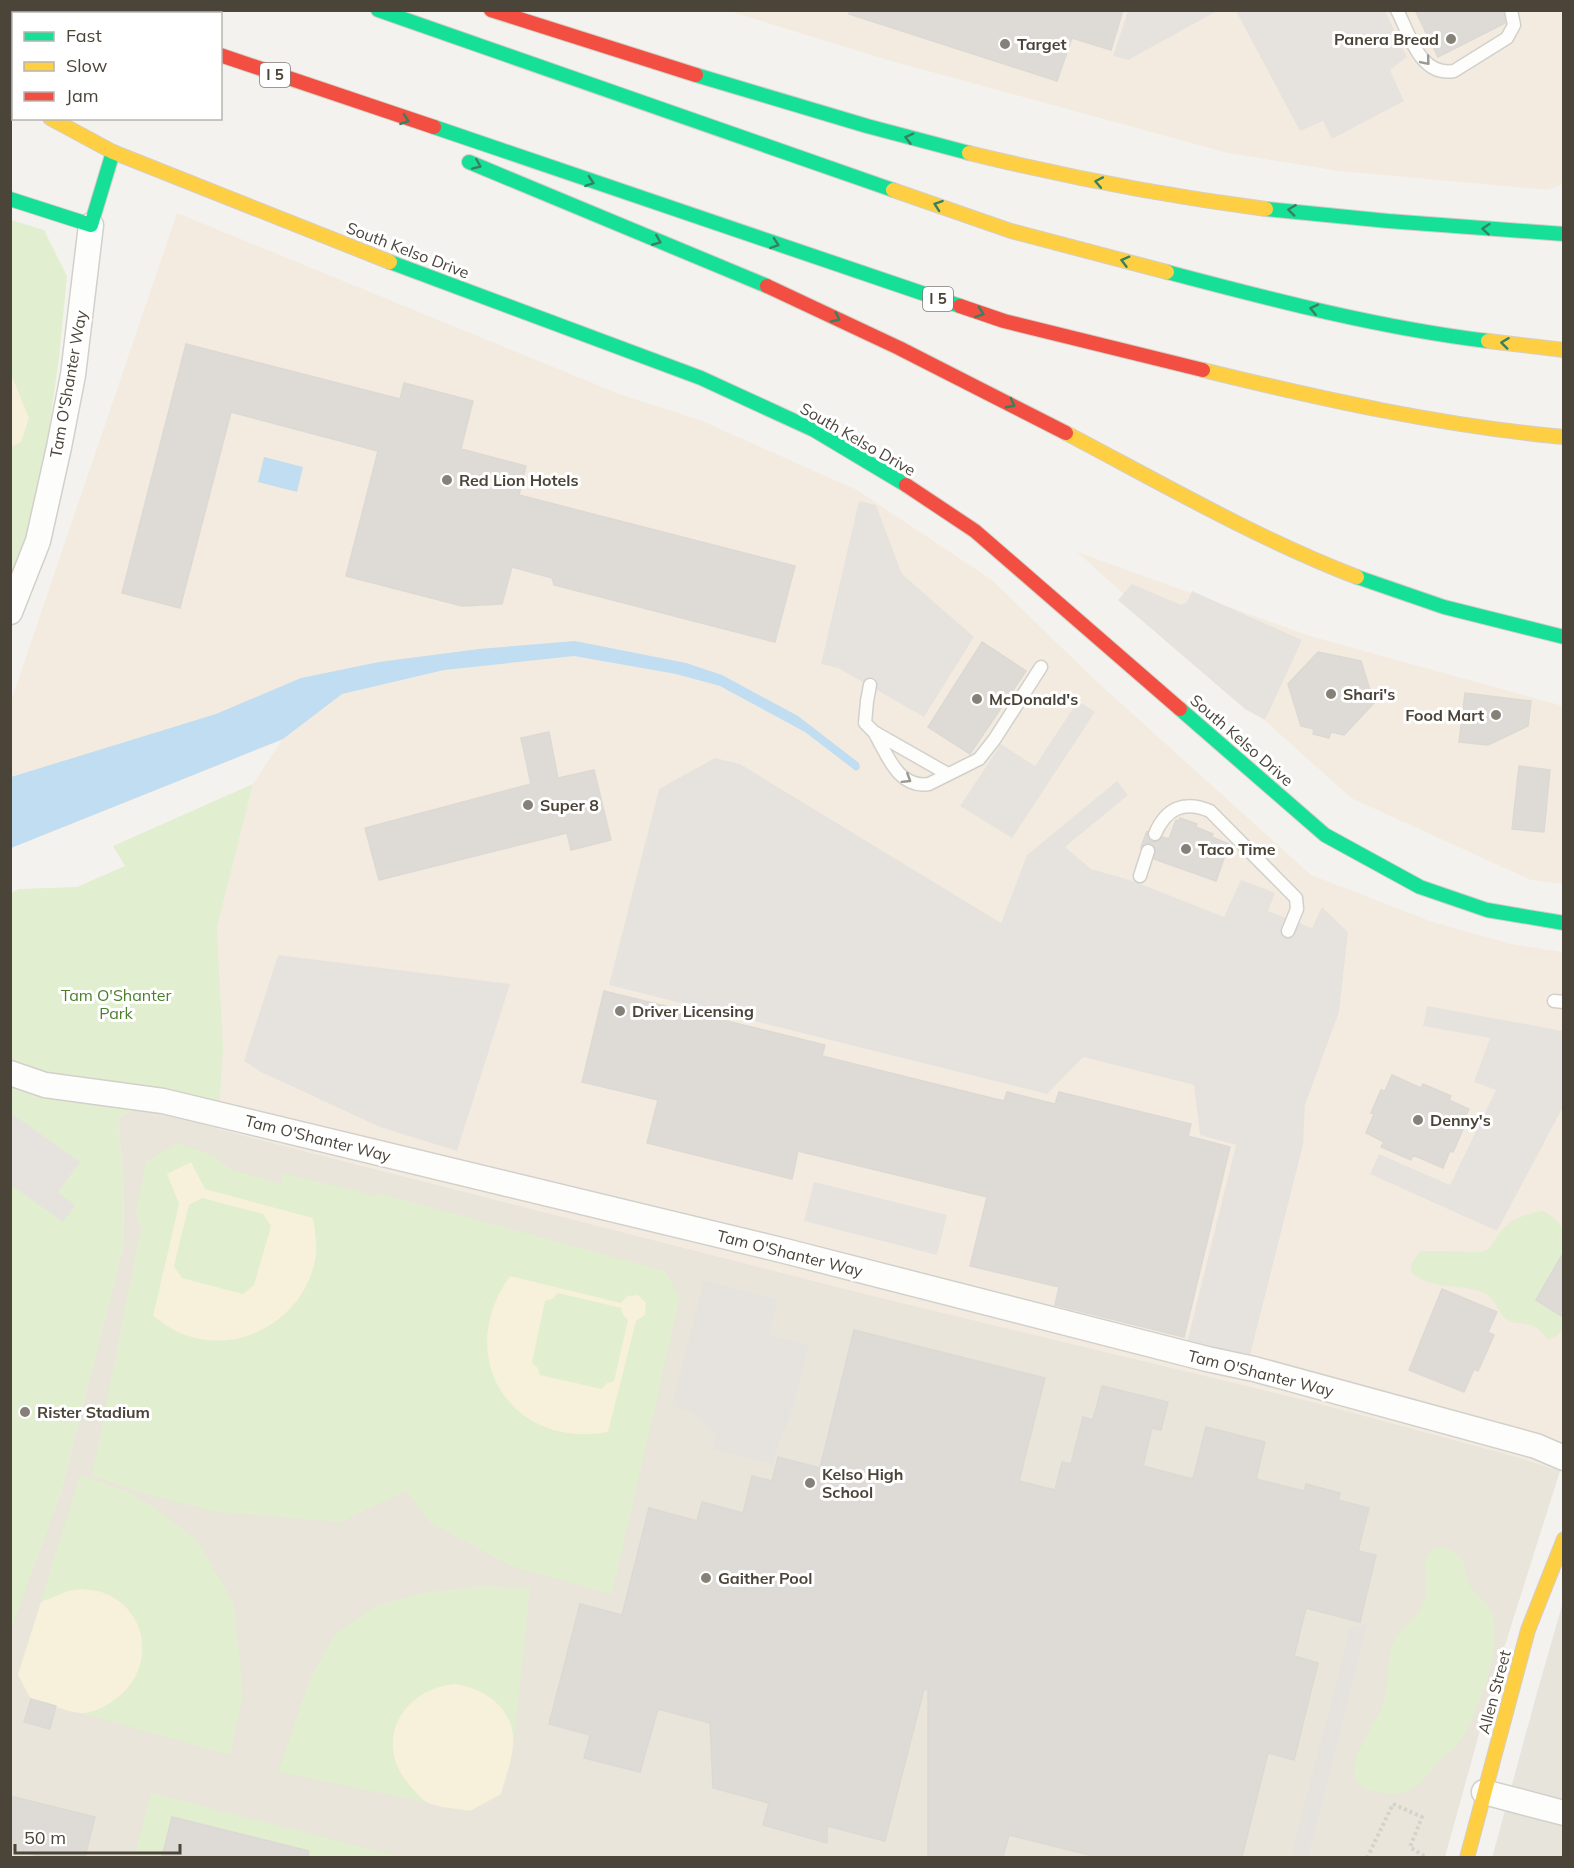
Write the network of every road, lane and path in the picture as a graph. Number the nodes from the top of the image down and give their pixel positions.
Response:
1 (378, 10) edge
2 (491, 10) edge
3 (1397, 10) edge
4 (1511, 10) edge
5 (222, 57) edge
6 (330, 94) junction
7 (54, 120) edge
8 (380, 123) dead end
9 (113, 152) junction
10 (455, 156) dead end
11 (10, 199) edge
12 (91, 225) junction
13 (1563, 225) edge
14 (1545, 233) junction
15 (1563, 234) edge
16 (1563, 350) edge
17 (1563, 437) edge
18 (10, 612) edge
19 (1563, 637) edge
20 (1041, 667) dead end
21 (870, 685) dead end
22 (874, 732) junction
23 (946, 773) junction
24 (1155, 834) dead end
25 (1148, 851) dead end
26 (1140, 876) dead end
27 (1563, 922) edge
28 (1288, 931) dead end
29 (10, 1073) edge
30 (1563, 1458) edge
31 (1563, 1539) edge
32 (1484, 1792) junction
33 (1563, 1813) edge
34 (1367, 1857) edge
35 (1427, 1857) edge
36 (1467, 1857) edge

16 -> 1 main road
14 -> 2 main road
3 -> 4 lane
5 - 6 main road, I 5
6 - 8 main road
6 -> 17 main road, I 5
7 - 9 main road, South Kelso Drive
9 - 12 main road, Tam O'Shanter Way
9 - 27 main road, South Kelso Drive
10 -> 19 main road
11 - 12 main road
12 - 18 street, Tam O'Shanter Way
13 - 14 main road
14 - 15 main road
20 - 23 lane
21 - 22 lane
22 - 23 lane
22 -> 23 lane
24 - 28 lane
25 - 26 lane
29 - 30 street, Tam O'Shanter Way
31 - 32 main road, Allen Street
32 - 33 street
32 - 36 main road, Allen Street
34 - 35 path

